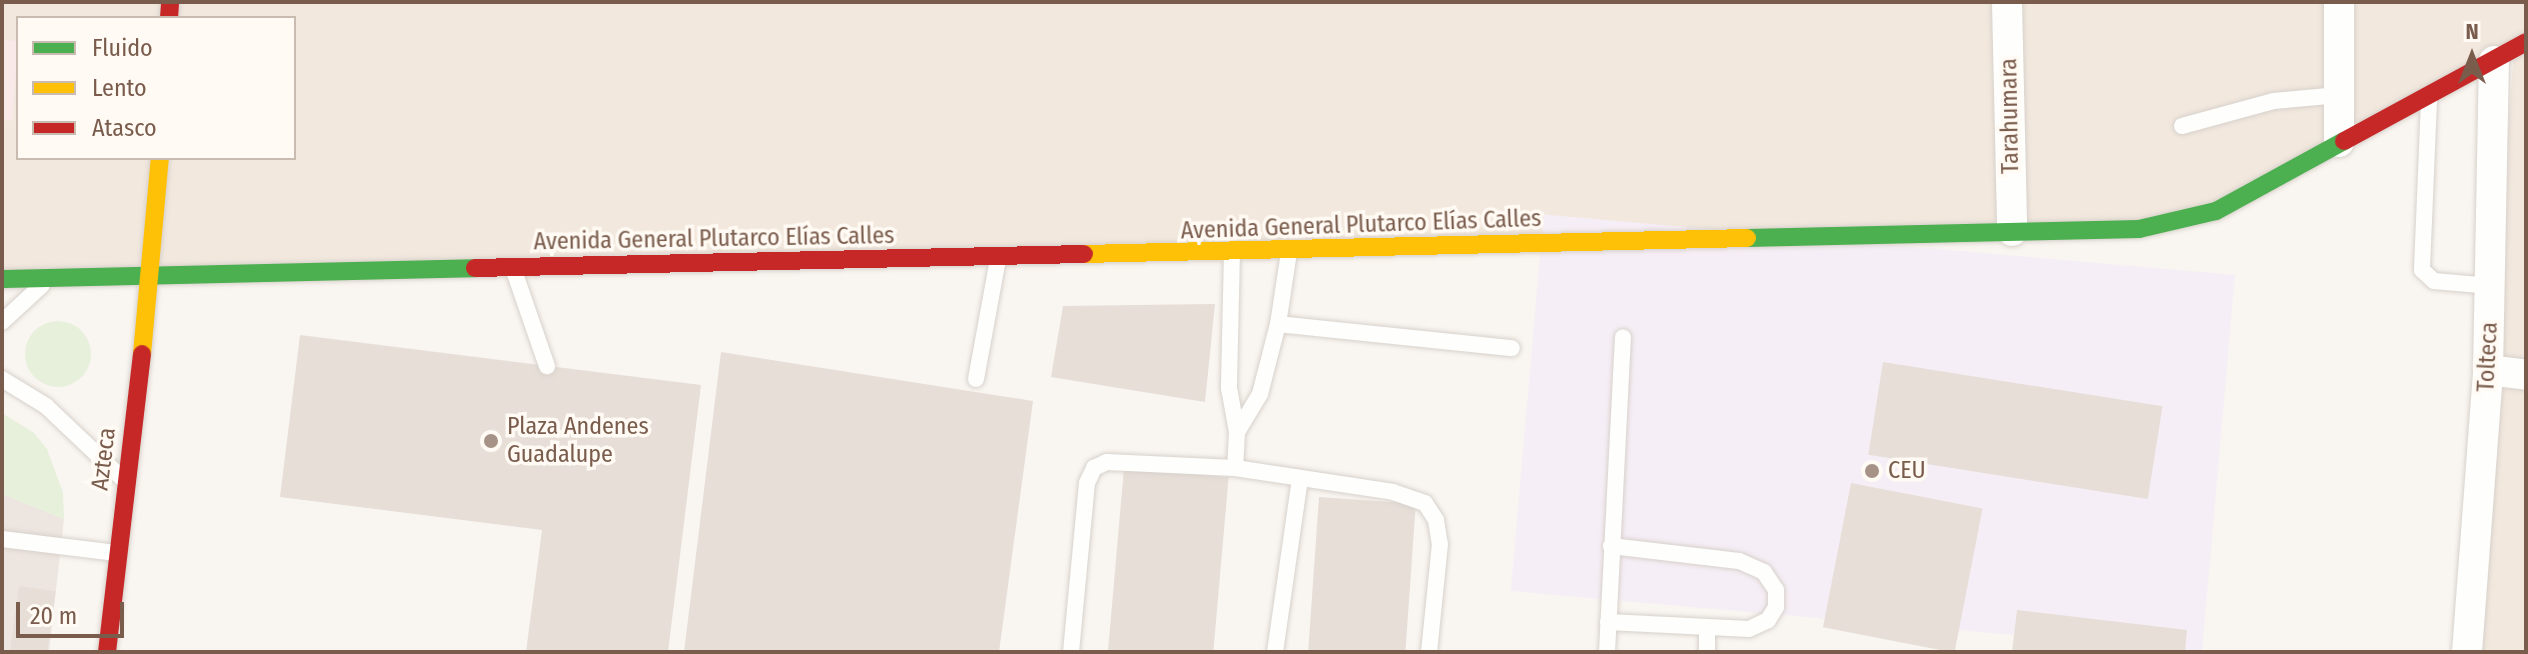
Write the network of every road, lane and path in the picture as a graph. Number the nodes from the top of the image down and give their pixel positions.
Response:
1 (2007, 2) edge
2 (2339, 2) edge
3 (2526, 42) edge
4 (2494, 61) junction
5 (2430, 92) junction
6 (2339, 95) junction
7 (2182, 126) dead end
8 (2339, 142) junction
9 (160, 160) edge
10 (2012, 231) junction
11 (1289, 251) junction
12 (1232, 252) junction
13 (998, 258) junction
14 (513, 266) junction
15 (152, 272) junction
16 (52, 276) junction
17 (2, 279) edge
18 (2491, 286) junction
19 (2, 322) edge
20 (1278, 324) junction
21 (1623, 337) dead end
22 (1512, 348) dead end
23 (547, 366) dead end
24 (2488, 370) junction
25 (2526, 375) edge
26 (2, 379) edge
27 (976, 379) dead end
28 (1237, 432) junction
29 (1235, 468) junction
30 (1300, 478) junction
31 (126, 481) junction
32 (2, 539) edge
33 (1611, 546) junction
34 (117, 553) junction
35 (1608, 622) junction
36 (1707, 631) junction
37 (107, 652) edge
38 (1071, 652) edge
39 (1275, 652) edge
40 (1429, 652) edge
41 (1607, 652) edge
42 (1707, 652) edge
43 (2467, 652) edge

1 - 10 street, Tarahumara
2 - 6 street
3 - 4 street, Avenida General Plutarco Elías Calles
4 - 5 street, Avenida General Plutarco Elías Calles
4 - 18 street, Tolteca
5 - 8 street, Avenida General Plutarco Elías Calles
5 - 18 lane
6 - 7 lane
6 - 8 street
8 - 10 street, Avenida General Plutarco Elías Calles
9 - 15 street, Azteca
10 - 11 street, Avenida General Plutarco Elías Calles
11 - 12 street, Avenida General Plutarco Elías Calles
11 - 20 lane
12 - 13 street, Avenida General Plutarco Elías Calles
12 - 28 lane
13 - 14 street, Avenida General Plutarco Elías Calles
13 - 27 lane
14 - 15 street, Avenida General Plutarco Elías Calles
14 - 23 lane
15 - 16 street, Avenida General Plutarco Elías Calles
15 - 31 street, Azteca
16 - 17 street, Avenida General Plutarco Elías Calles
16 - 19 lane
18 - 24 street, Tolteca
20 - 22 lane
20 - 28 lane
21 - 33 lane
24 - 25 street
24 - 43 street, Tolteca
26 - 31 lane
28 - 29 lane
29 - 30 lane
29 - 38 lane
30 - 39 lane
30 - 40 lane
31 - 34 street, Azteca
32 - 34 lane
33 - 35 lane
33 - 36 lane
34 - 37 street, Azteca
35 - 36 lane
35 - 41 lane
36 - 42 lane

